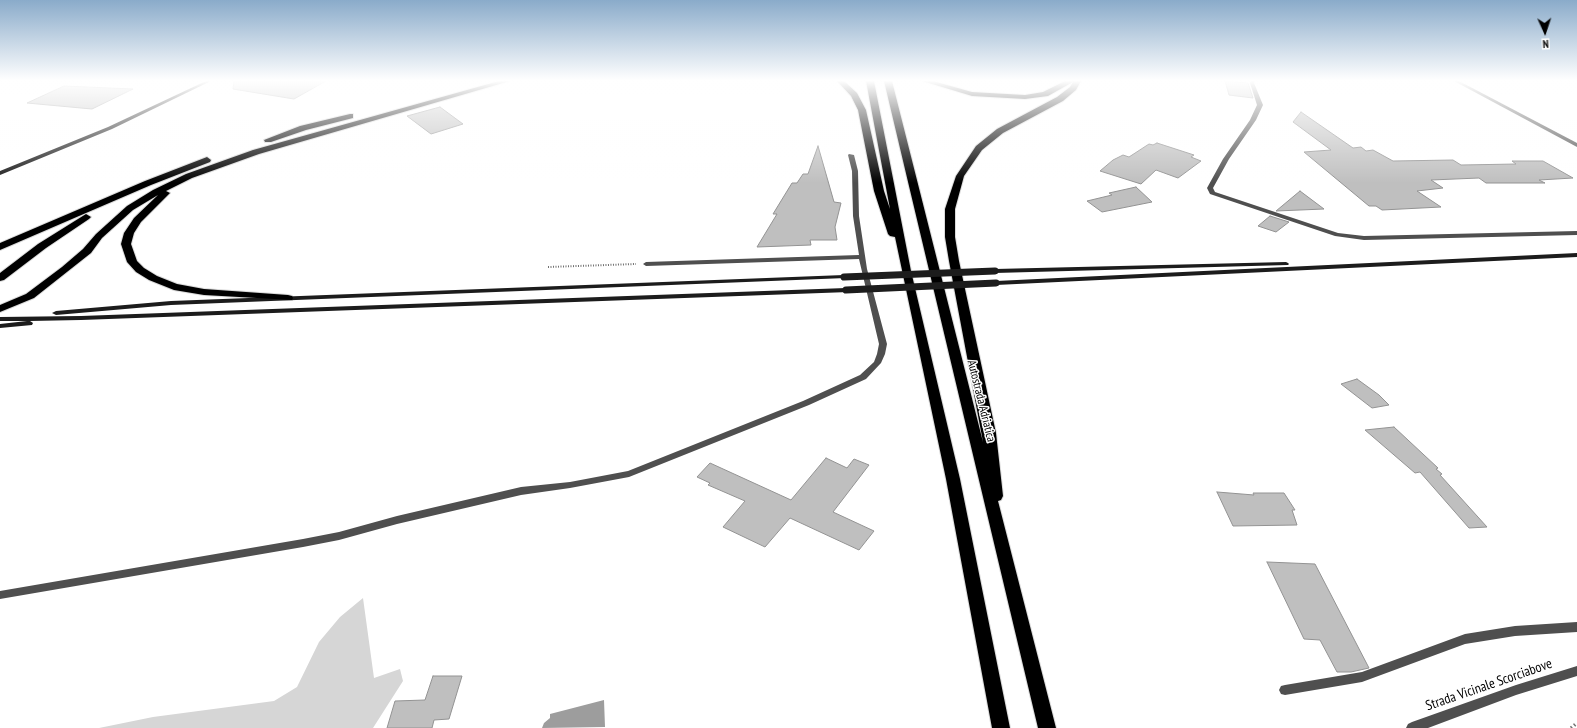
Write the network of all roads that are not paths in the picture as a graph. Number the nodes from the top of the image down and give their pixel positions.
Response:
1 (137, 115) edge
2 (352, 115) edge
3 (386, 115) edge
4 (863, 115) edge
5 (876, 115) edge
6 (896, 115) edge
7 (1031, 115) edge
8 (1256, 115) edge
9 (1520, 115) edge
10 (1577, 145) edge
11 (235, 150) dead end
12 (851, 155) dead end
13 (214, 158) dead end
14 (0, 173) edge
15 (189, 176) junction
16 (125, 194) junction
17 (1577, 233) edge
18 (0, 247) edge
19 (1577, 255) edge
20 (863, 257) junction
21 (1504, 258) junction
22 (646, 264) road end
23 (906, 272) junction
24 (0, 278) edge
25 (288, 298) junction
26 (0, 309) edge
27 (0, 318) edge
28 (81, 318) junction
29 (0, 326) edge
30 (1003, 549) junction
31 (0, 595) edge
32 (1577, 627) edge
33 (1577, 671) edge
34 (1285, 690) dead end
35 (1001, 728) edge
36 (1047, 728) edge
37 (1412, 728) edge

1 - 14 main road
2 - 11 highway
3 - 15 highway
4 - 23 highway
5 - 23 highway
6 - 30 highway, Autostrada Adriatica
7 - 30 highway
8 - 17 street
9 - 10 street
12 - 20 street
13 - 16 highway
15 - 25 highway
15 - 26 highway
16 - 18 highway
16 - 24 highway
19 - 21 main road
20 - 22 street
20 - 31 street
21 - 25 main road, bridge
21 - 28 main road, bridge
23 - 35 highway
25 - 27 main road
27 - 28 main road
28 - 29 main road
30 - 36 highway, Autostrada Adriatica
32 - 34 street
33 - 37 street, Strada Vicinale Scorciabove

